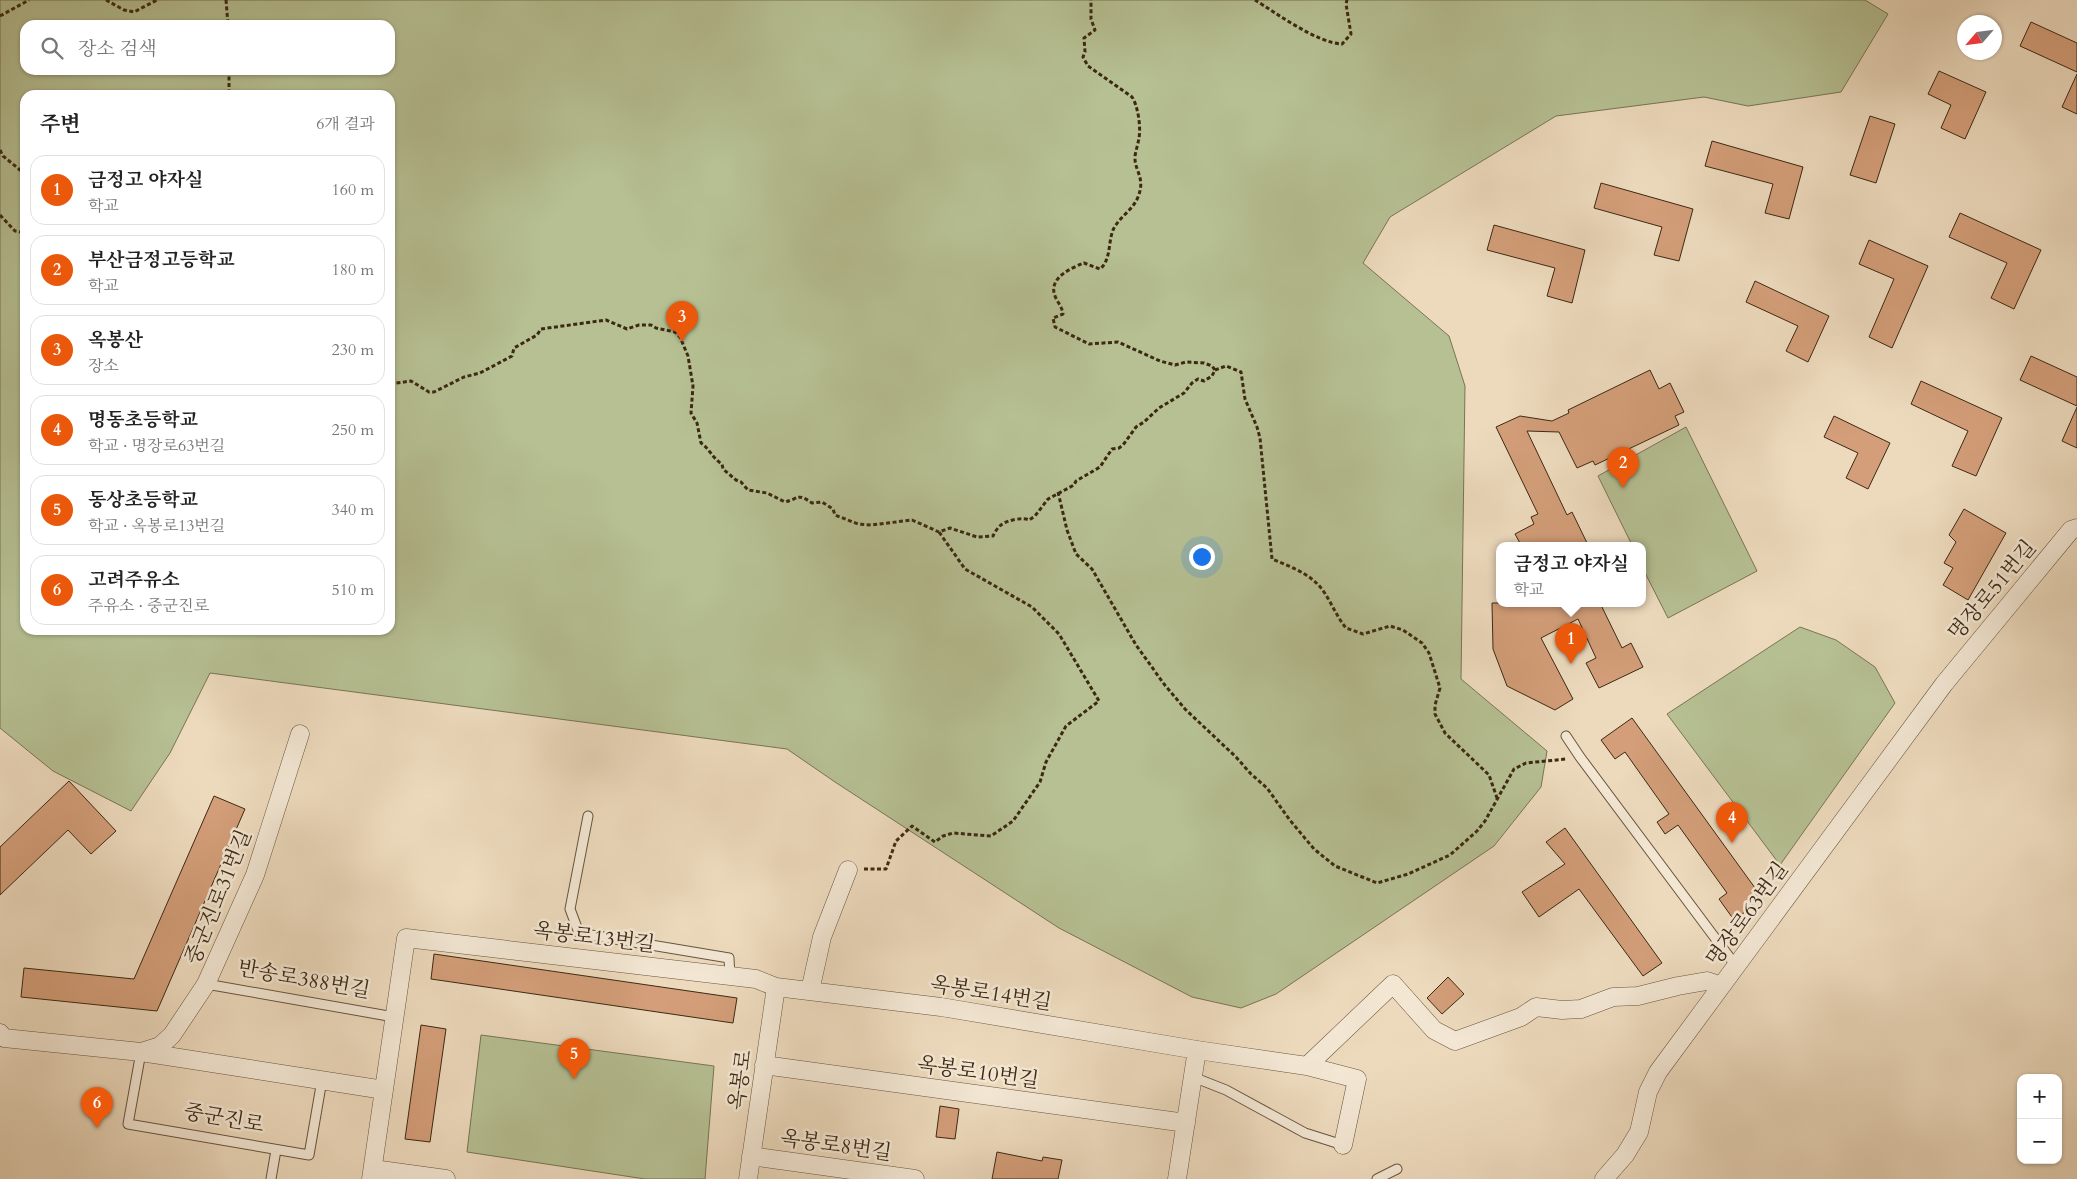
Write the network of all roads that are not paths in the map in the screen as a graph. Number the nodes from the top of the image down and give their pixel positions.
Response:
1 (2077, 528) edge
2 (1944, 684) joint
3 (300, 734) dead end
4 (1566, 736) dead end
5 (588, 816) dead end
6 (848, 870) road end
7 (406, 938) joint
8 (1736, 966) junction
9 (730, 976) junction
10 (206, 984) junction
11 (1721, 986) junction
12 (776, 987) junction
13 (810, 991) junction
14 (394, 1017) junction
15 (1, 1038) edge
16 (1197, 1050) junction
17 (140, 1052) junction
18 (764, 1065) junction
19 (1306, 1066) junction
20 (1193, 1077) junction
21 (322, 1080) junction
22 (384, 1090) junction
23 (1186, 1123) junction
24 (1343, 1145) joint
25 (276, 1150) junction
26 (751, 1156) junction
27 (1397, 1169) dead end
28 (372, 1174) edge
29 (270, 1179) edge
30 (446, 1179) edge
31 (748, 1179) edge
32 (916, 1179) edge
33 (1177, 1179) edge
34 (1377, 1179) edge
35 (1604, 1179) edge

1 - 2 street, 명장로51번길
2 - 8 street, 명장로63번길
3 - 10 street, 중군진로31번길
4 - 8 lane
5 - 9 lane
6 - 13 street
7 - 9 street, 옥봉로13번길
7 - 14 street, 반송로388번길
8 - 11 street, 명장로63번길
9 - 12 street, 옥봉로13번길
10 - 14 lane, 반송로388번길
10 - 17 street, 중군진로31번길
11 - 19 street
11 - 35 street, 명장로63번길
12 - 13 street, 옥봉로14번길
12 - 18 street, 옥봉로
13 - 16 street, 옥봉로14번길
14 - 22 street, 반송로388번길
15 - 17 street
16 - 19 street, 옥봉로14번길
16 - 20 street
17 - 21 street
17 - 25 lane, 중군진로
18 - 23 street, 옥봉로10번길
18 - 26 street, 옥봉로
19 - 24 street, 옥봉로14번길
20 - 23 street
20 - 24 lane
21 - 22 street
21 - 25 lane, 중군진로
22 - 28 street, 반송로388번길
23 - 33 street
25 - 29 lane
26 - 31 street, 옥봉로
26 - 32 street, 옥봉로8번길
27 - 34 lane
28 - 30 street

